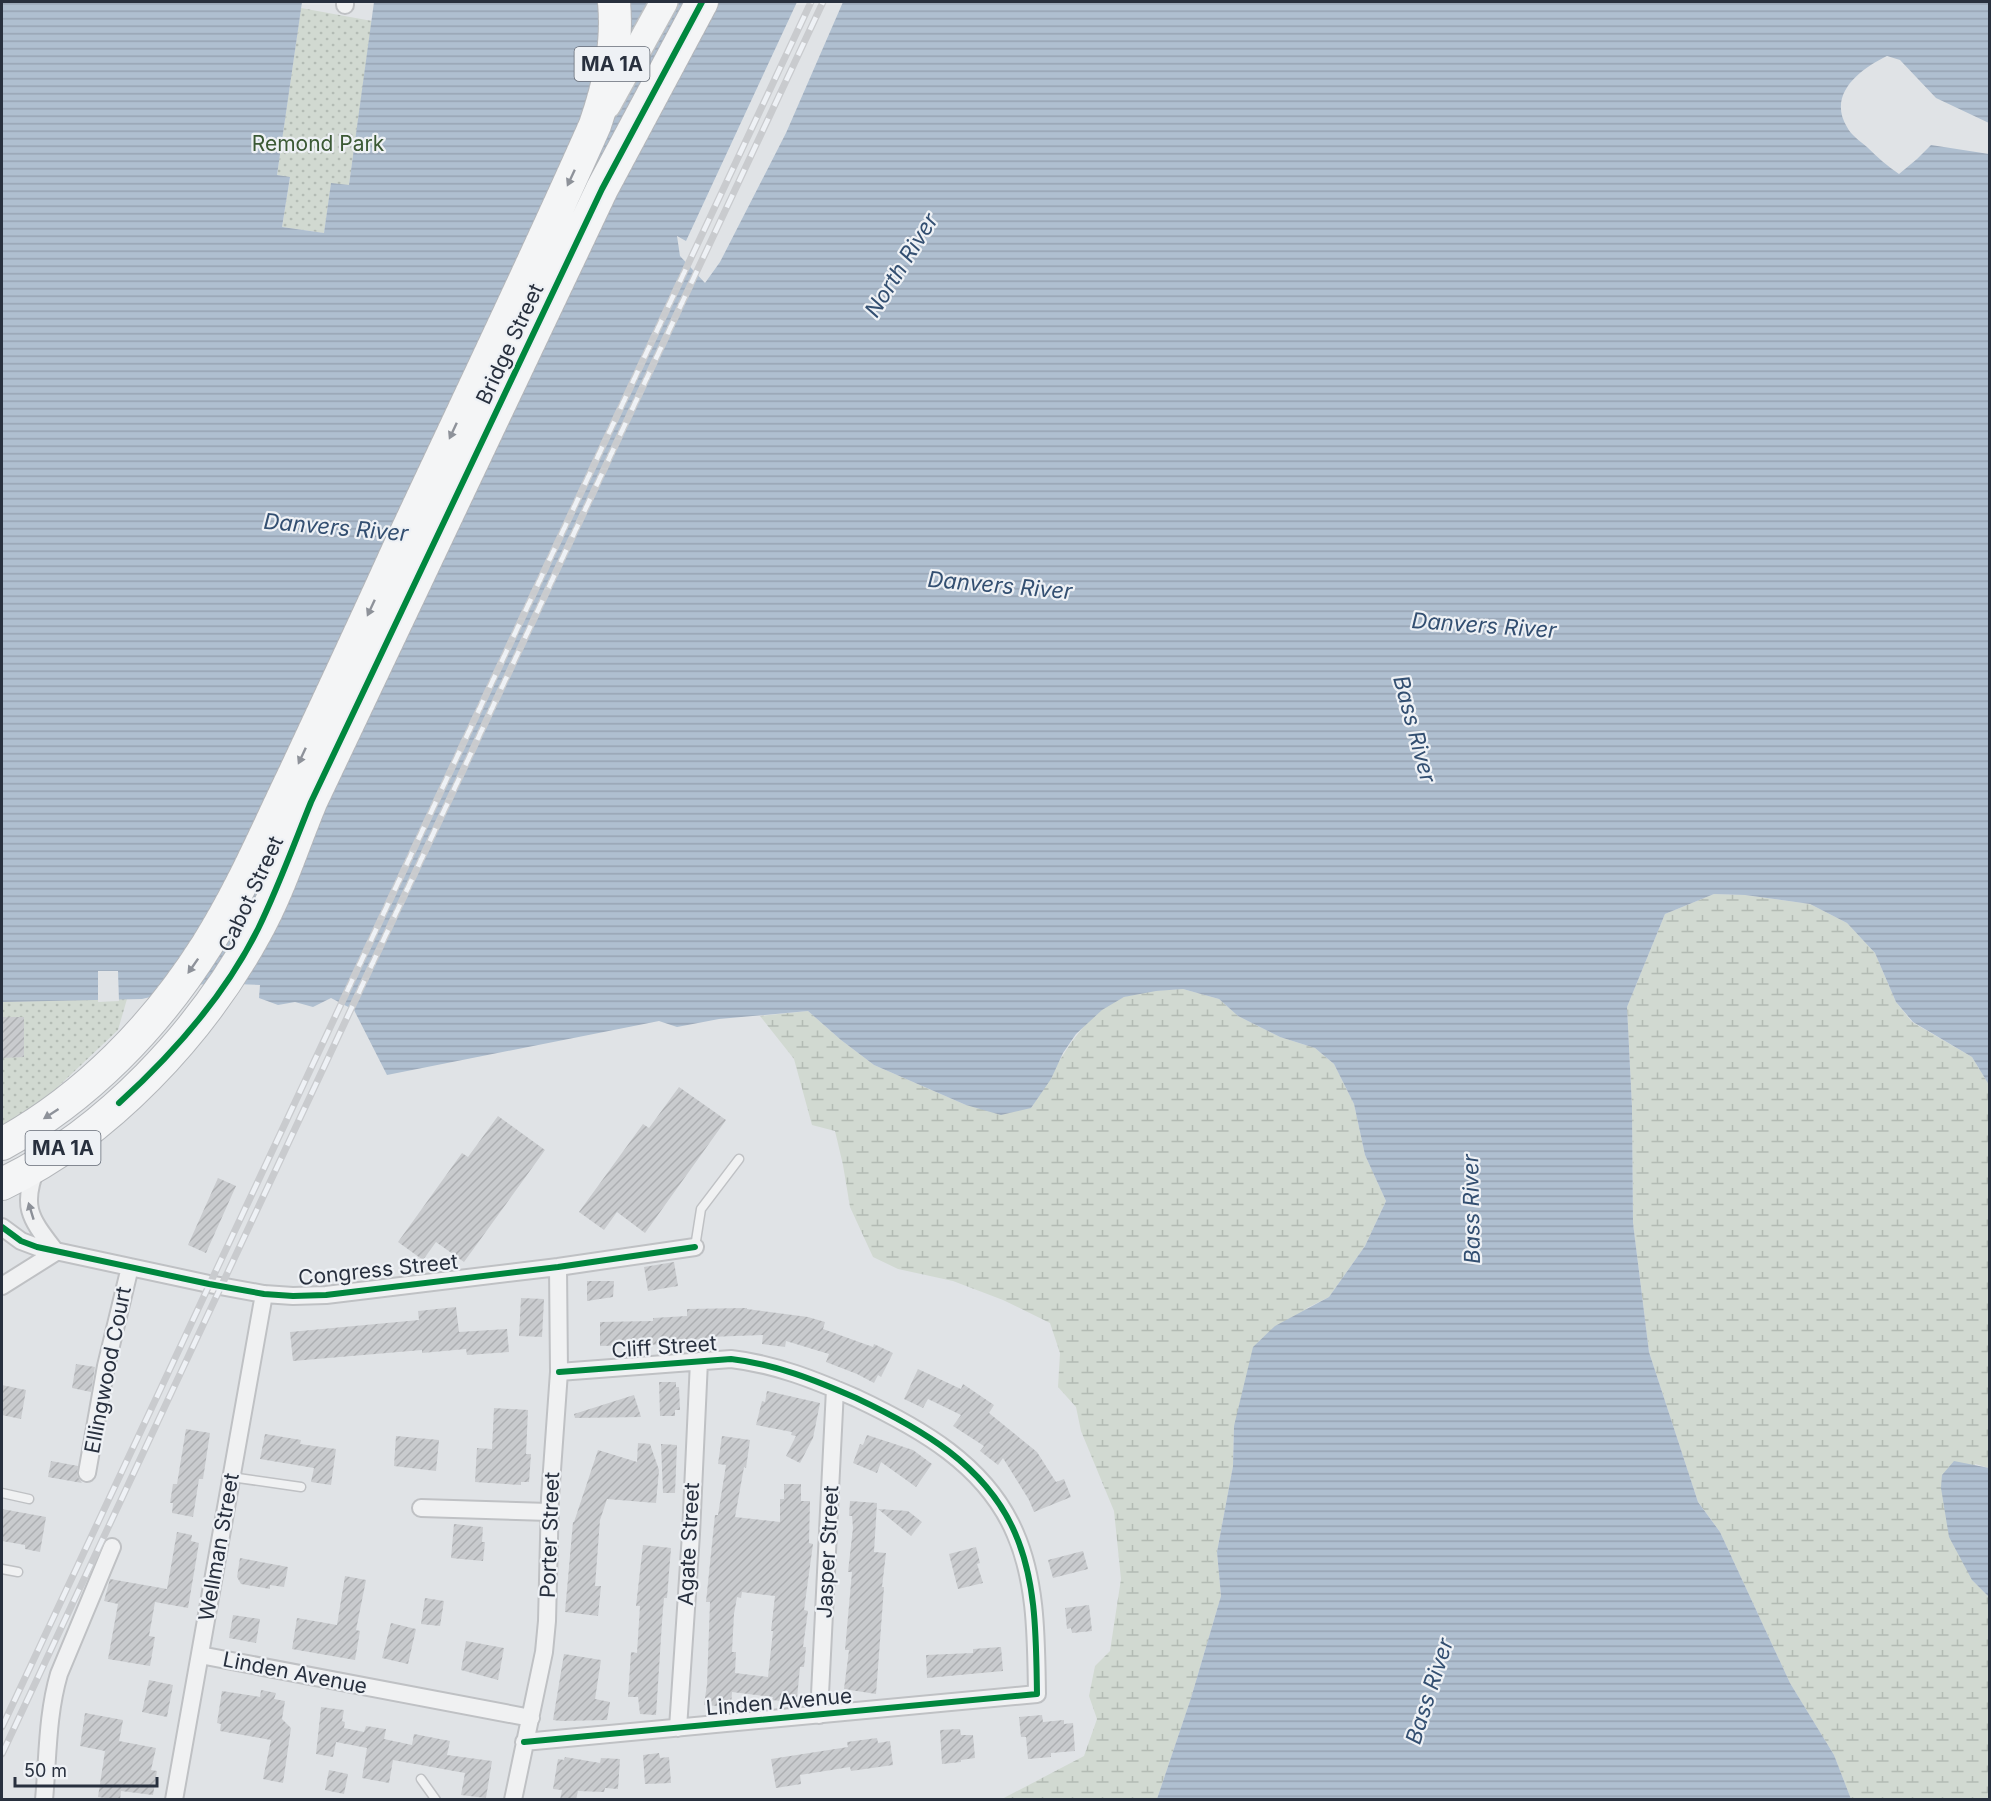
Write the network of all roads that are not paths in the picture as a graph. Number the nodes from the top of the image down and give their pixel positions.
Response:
1 (614, 2) edge
2 (664, 2) edge
3 (702, 2) edge
4 (595, 125) junction
5 (342, 704) junction
6 (2, 1144) edge
7 (739, 1159) dead end
8 (38, 1164) junction
9 (2, 1184) edge
10 (2, 1227) edge
11 (695, 1247) joint
12 (56, 1251) junction
13 (129, 1267) junction
14 (558, 1268) junction
15 (2, 1286) edge
16 (264, 1294) junction
17 (699, 1360) junction
18 (559, 1372) junction
19 (836, 1389) junction
20 (87, 1473) dead end
21 (231, 1478) junction
22 (301, 1486) dead end
23 (2, 1494) edge
24 (29, 1499) dead end
25 (420, 1508) dead end
26 (549, 1512) junction
27 (112, 1547) dead end
28 (2, 1569) edge
29 (18, 1572) dead end
30 (200, 1655) junction
31 (1037, 1694) joint
32 (819, 1715) junction
33 (531, 1718) junction
34 (678, 1728) junction
35 (524, 1742) junction
36 (421, 1779) dead end
37 (44, 1800) edge
38 (174, 1800) edge
39 (436, 1800) edge
40 (513, 1800) edge

1 - 4 highway, Bridge Street / MA 1A
2 - 4 main road
3 - 5 highway, Bridge Street / MA 1A
4 -> 5 highway, Bridge Street / MA 1A
5 -> 6 highway, Cabot Street / MA 1A
5 - 8 highway, Cabot Street / MA 1A
7 - 11 lane
8 - 9 highway, Cabot Street / MA 1A
12 -> 8 street
10 - 12 street, Congress Street
11 - 14 street, Congress Street
12 - 13 street, Congress Street
12 - 15 street
13 - 16 street, Congress Street
13 - 20 street, Ellingwood Court
14 - 16 street, Congress Street
14 - 18 street, Porter Street
16 - 21 street, Wellman Street
17 - 18 street, Cliff Street
17 - 19 street, Cliff Street
17 - 34 street, Agate Street
18 - 26 street, Porter Street
19 - 31 street, Cliff Street
19 - 32 street, Jasper Street
21 - 22 lane
21 - 30 street, Wellman Street
23 - 24 lane
25 - 26 street
26 - 33 street, Porter Street
27 - 37 street
28 - 29 lane
30 - 33 street, Linden Avenue
30 - 38 street, Wellman Street
31 - 32 street, Linden Avenue
32 - 34 street, Linden Avenue
33 - 35 street, Porter Street
34 - 35 street, Linden Avenue
35 - 40 street, Porter Street
36 - 39 lane

